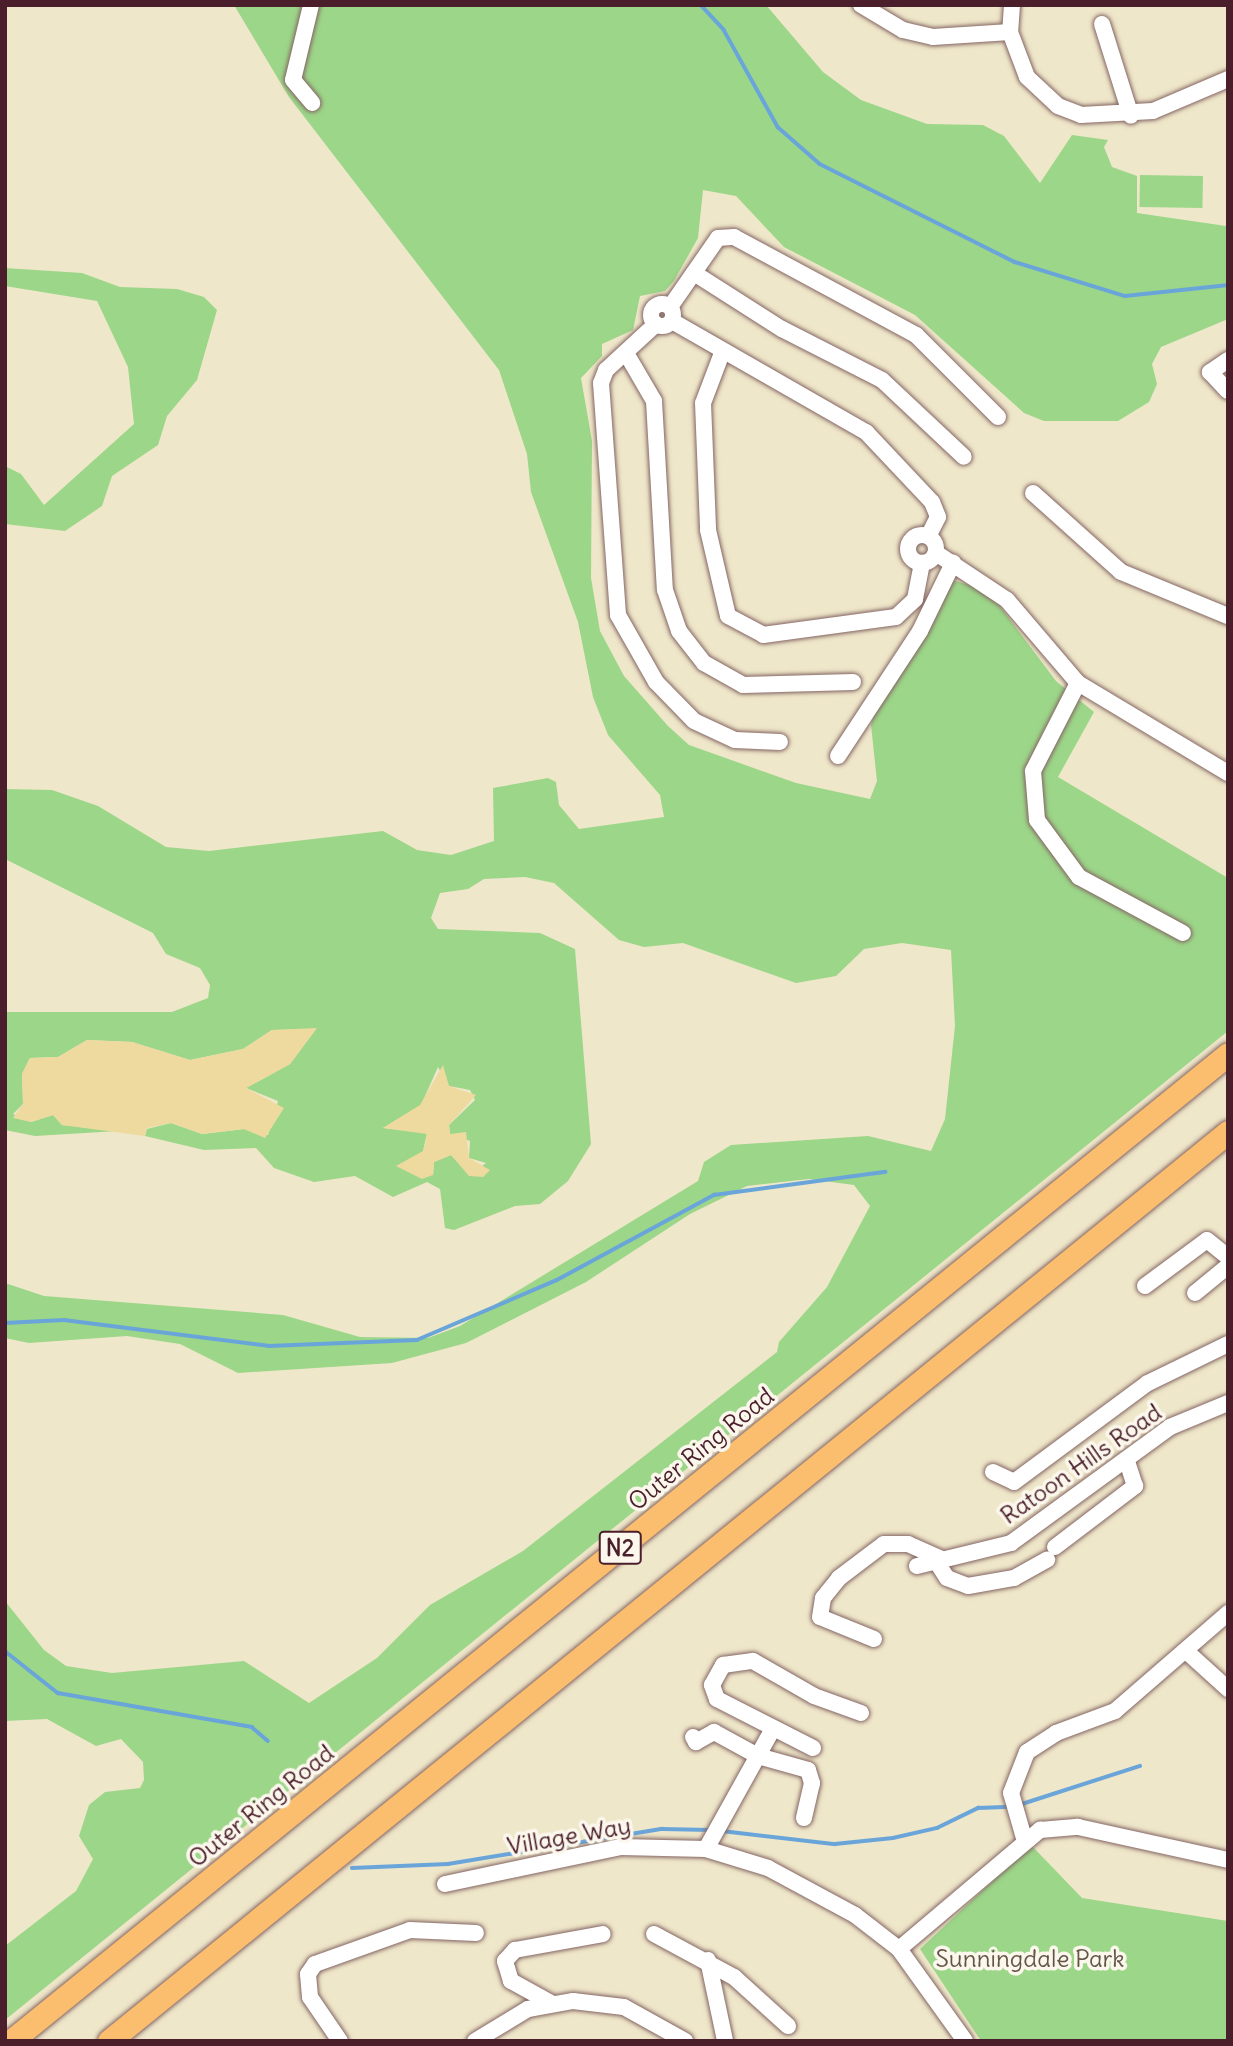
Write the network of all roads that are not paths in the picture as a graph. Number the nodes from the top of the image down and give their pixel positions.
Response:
1 (311, 5) edge
2 (861, 5) edge
3 (1012, 5) edge
4 (1102, 24) dead end
5 (1010, 32) junction
6 (1228, 79) edge
7 (312, 103) dead end
8 (1130, 116) junction
9 (694, 273) junction
10 (666, 317) junction
11 (626, 353) junction
12 (722, 353) junction
13 (1228, 360) edge
14 (1228, 391) edge
15 (998, 417) dead end
16 (964, 457) dead end
17 (1033, 493) dead end
18 (929, 536) junction
19 (929, 558) junction
20 (953, 563) junction
21 (1228, 616) edge
22 (853, 682) dead end
23 (1078, 683) junction
24 (780, 742) dead end
25 (838, 756) dead end
26 (1227, 773) edge
27 (1183, 933) dead end
28 (1228, 1054) edge
29 (1228, 1132) edge
30 (1228, 1257) edge
31 (1228, 1266) edge
32 (1145, 1286) dead end
33 (1195, 1293) dead end
34 (1228, 1344) edge
35 (1228, 1403) edge
36 (1126, 1459) junction
37 (993, 1472) dead end
38 (940, 1560) junction
39 (917, 1566) dead end
40 (1228, 1613) edge
41 (874, 1639) dead end
42 (1186, 1651) junction
43 (1228, 1689) edge
44 (860, 1713) dead end
45 (771, 1732) junction
46 (693, 1737) dead end
47 (813, 1748) dead end
48 (758, 1756) junction
49 (804, 1818) dead end
50 (1024, 1838) junction
51 (706, 1849) junction
52 (1228, 1860) edge
53 (444, 1884) dead end
54 (476, 1933) dead end
55 (603, 1934) dead end
56 (654, 1934) dead end
57 (899, 1949) junction
58 (708, 1960) junction
59 (551, 2003) junction
60 (788, 2025) dead end
61 (11, 2041) edge
62 (109, 2041) edge
63 (340, 2041) edge
64 (475, 2041) edge
65 (685, 2041) edge
66 (725, 2041) edge
67 (965, 2041) edge

1 - 7 street
2 - 5 street
3 - 5 street
4 - 8 street
5 - 8 street
6 - 8 street
9 - 10 street
9 - 15 street
9 - 16 street
10 - 11 street
10 - 12 street
11 - 22 street
11 - 24 street
12 - 18 street
12 - 19 street
13 - 14 street
17 - 21 street
18 - 19 street
18 - 19 street
19 - 20 street
20 - 23 street
20 - 25 street
23 - 26 street
23 - 27 street
28 - 61 highway, Outer Ring Road / N2
29 - 62 highway, N2
30 - 32 street
31 - 33 street
34 - 37 street
35 - 36 street, Ratoon Hills Road
36 - 38 street, Ratoon Hills Road
36 - 38 street
38 - 39 street, Ratoon Hills Road
38 - 41 street
40 - 42 street
42 - 43 street
42 - 50 street
44 - 45 street
45 - 47 street
45 - 48 street
46 - 48 street
48 - 49 street
48 - 51 street
50 - 52 street
50 - 57 street
51 - 53 street, Village Way
51 - 57 street, Village Way
54 - 63 street
55 - 59 street
56 - 58 street
57 - 67 street, Village Way
58 - 60 street
58 - 66 street
59 - 64 street
59 - 65 street

